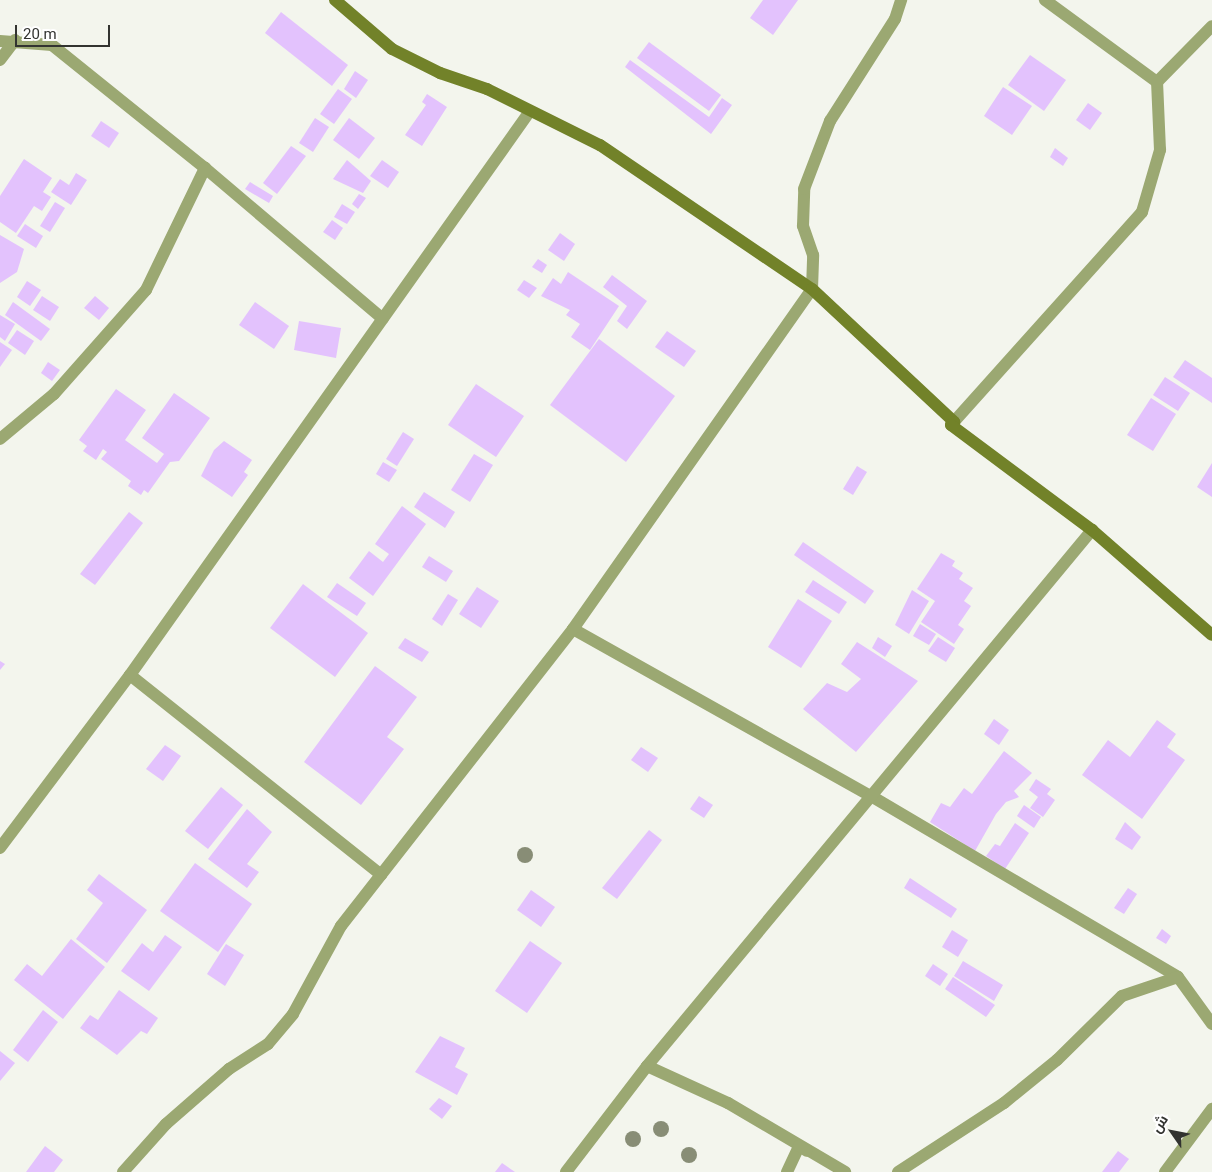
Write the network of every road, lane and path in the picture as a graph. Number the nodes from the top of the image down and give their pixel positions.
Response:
1 (335, 0) edge
2 (901, 0) edge
3 (1045, 0) edge
4 (1212, 26) edge
5 (0, 40) edge
6 (15, 40) junction
7 (0, 60) edge
8 (1157, 82) junction
9 (530, 111) junction
10 (205, 168) junction
11 (812, 289) junction
12 (382, 319) junction
13 (951, 425) junction
14 (0, 439) edge
15 (1092, 530) junction
16 (573, 629) junction
17 (1212, 634) edge
18 (130, 675) junction
19 (871, 796) junction
20 (0, 848) edge
21 (381, 875) junction
22 (1178, 977) junction
23 (1212, 1024) edge
24 (647, 1066) junction
25 (1212, 1109) edge
26 (123, 1172) edge
27 (566, 1172) edge
28 (787, 1172) edge
29 (845, 1172) edge
30 (898, 1172) edge
31 (1165, 1172) edge

1 - 9 street
2 - 11 street
3 - 8 street
4 - 8 street
5 - 6 street
6 - 7 street
6 - 10 street
8 - 13 street
9 - 11 street
9 - 12 street
10 - 12 street
10 - 14 street
11 - 13 street
11 - 16 street
12 - 18 street
13 - 15 street
15 - 17 street
15 - 19 street
16 - 19 street
16 - 21 street
18 - 20 street
18 - 21 street
19 - 22 street
19 - 24 street
21 - 26 street
22 - 23 street
22 - 30 street
24 - 27 street
24 - 29 street
25 - 31 street
28 - 29 street

